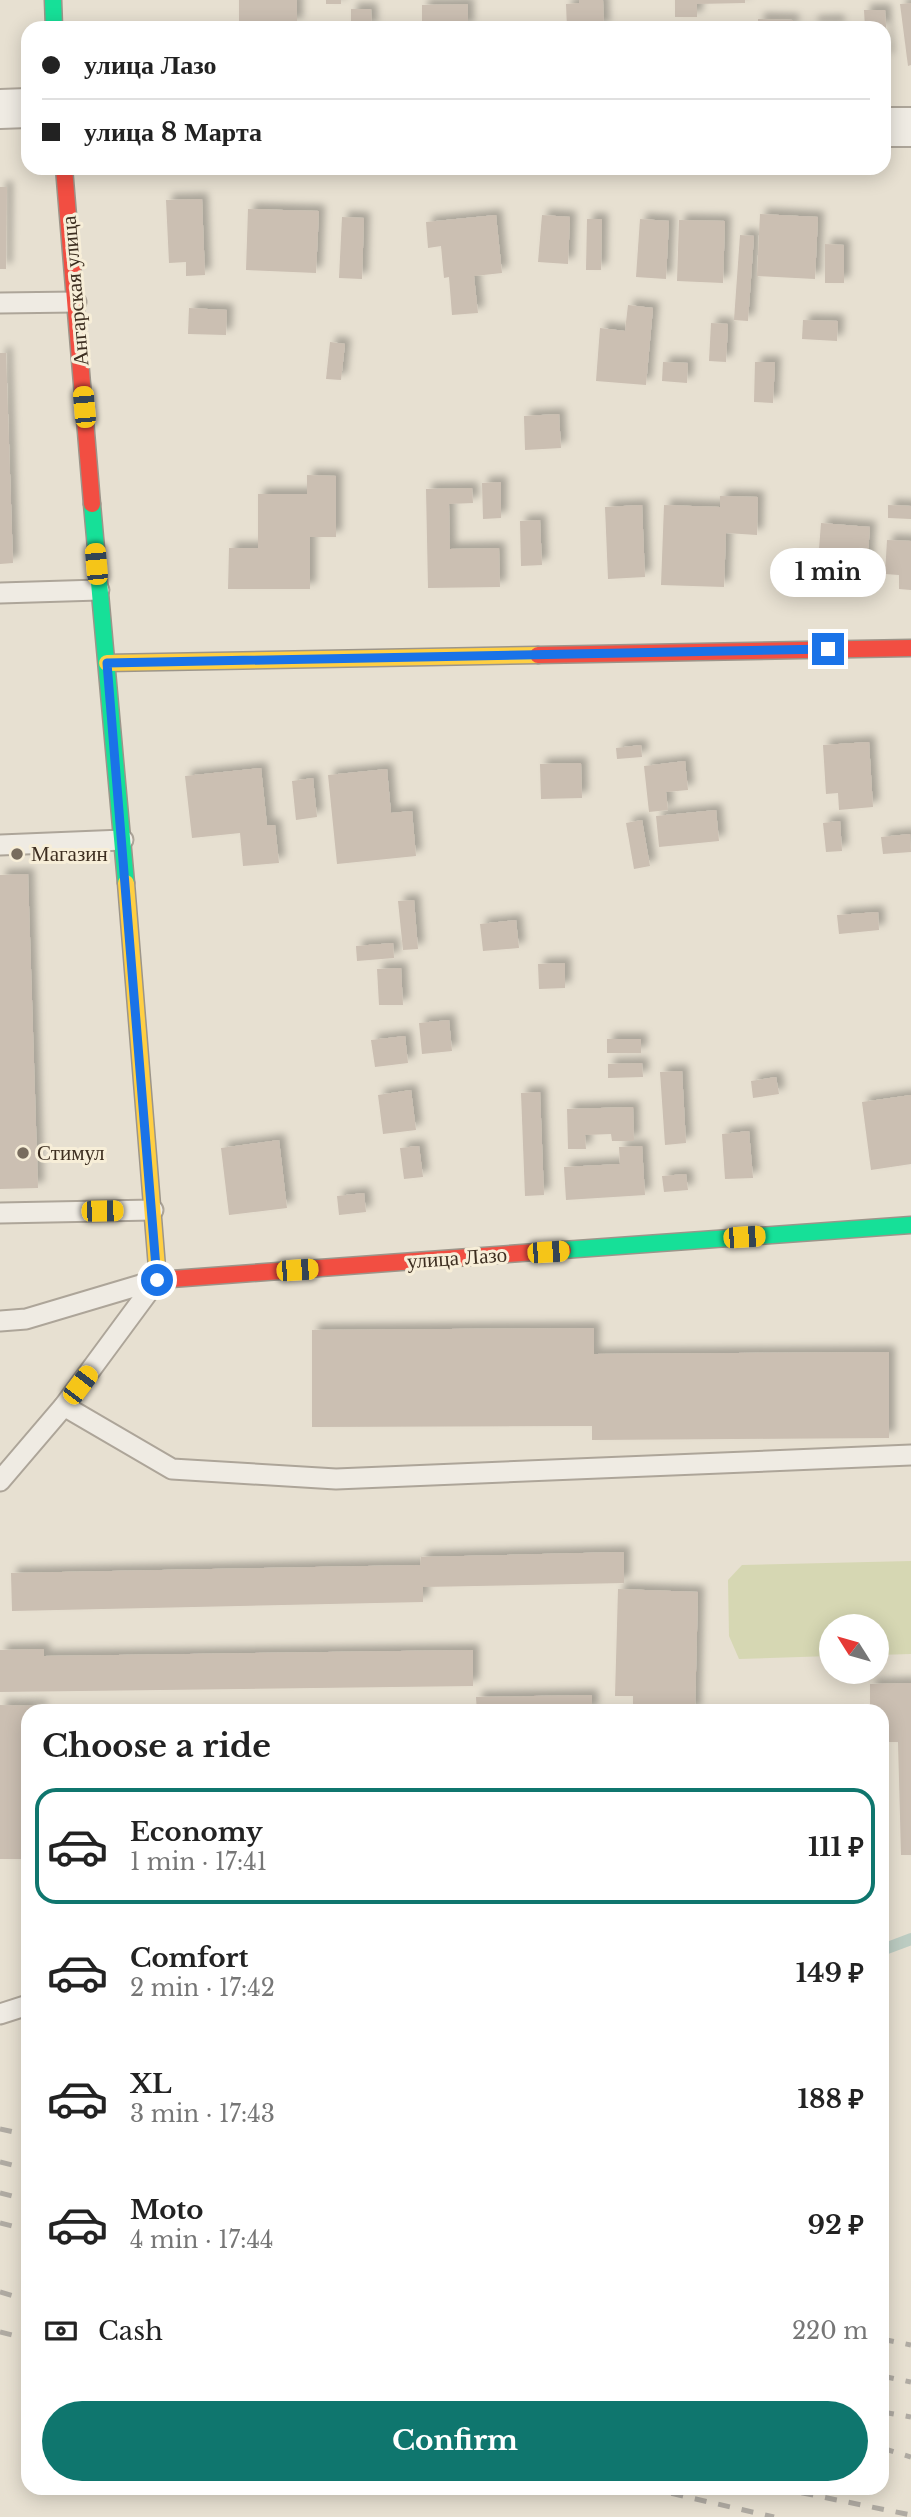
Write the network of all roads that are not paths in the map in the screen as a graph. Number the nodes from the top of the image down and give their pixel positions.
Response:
1 (53, 0) edge
2 (54, 21) edge
3 (21, 108) edge
4 (0, 109) edge
5 (891, 127) edge
6 (911, 127) edge
7 (65, 175) edge
8 (76, 302) junction
9 (0, 303) edge
10 (99, 590) junction
11 (0, 593) edge
12 (911, 648) edge
13 (107, 663) junction
14 (123, 840) junction
15 (0, 845) edge
16 (153, 1210) junction
17 (0, 1213) edge
18 (911, 1225) edge
19 (157, 1280) junction
20 (0, 1321) edge
21 (64, 1406) junction
22 (911, 1455) edge
23 (0, 1481) edge
24 (21, 2007) edge
25 (0, 2014) edge

1 - 2 street
3 - 4 street
5 - 6 street
7 - 8 street, Ангарская улица
8 - 9 lane
8 - 10 street, Ангарская улица
10 - 11 lane
10 - 13 street, Ангарская улица
12 - 13 street
13 - 14 street, Ангарская улица
14 - 15 lane
14 - 16 street, Ангарская улица
16 - 17 lane
16 - 19 street
18 - 19 street, улица Лазо
19 - 20 lane
19 - 21 lane
21 - 22 lane
21 - 23 lane
24 - 25 lane

